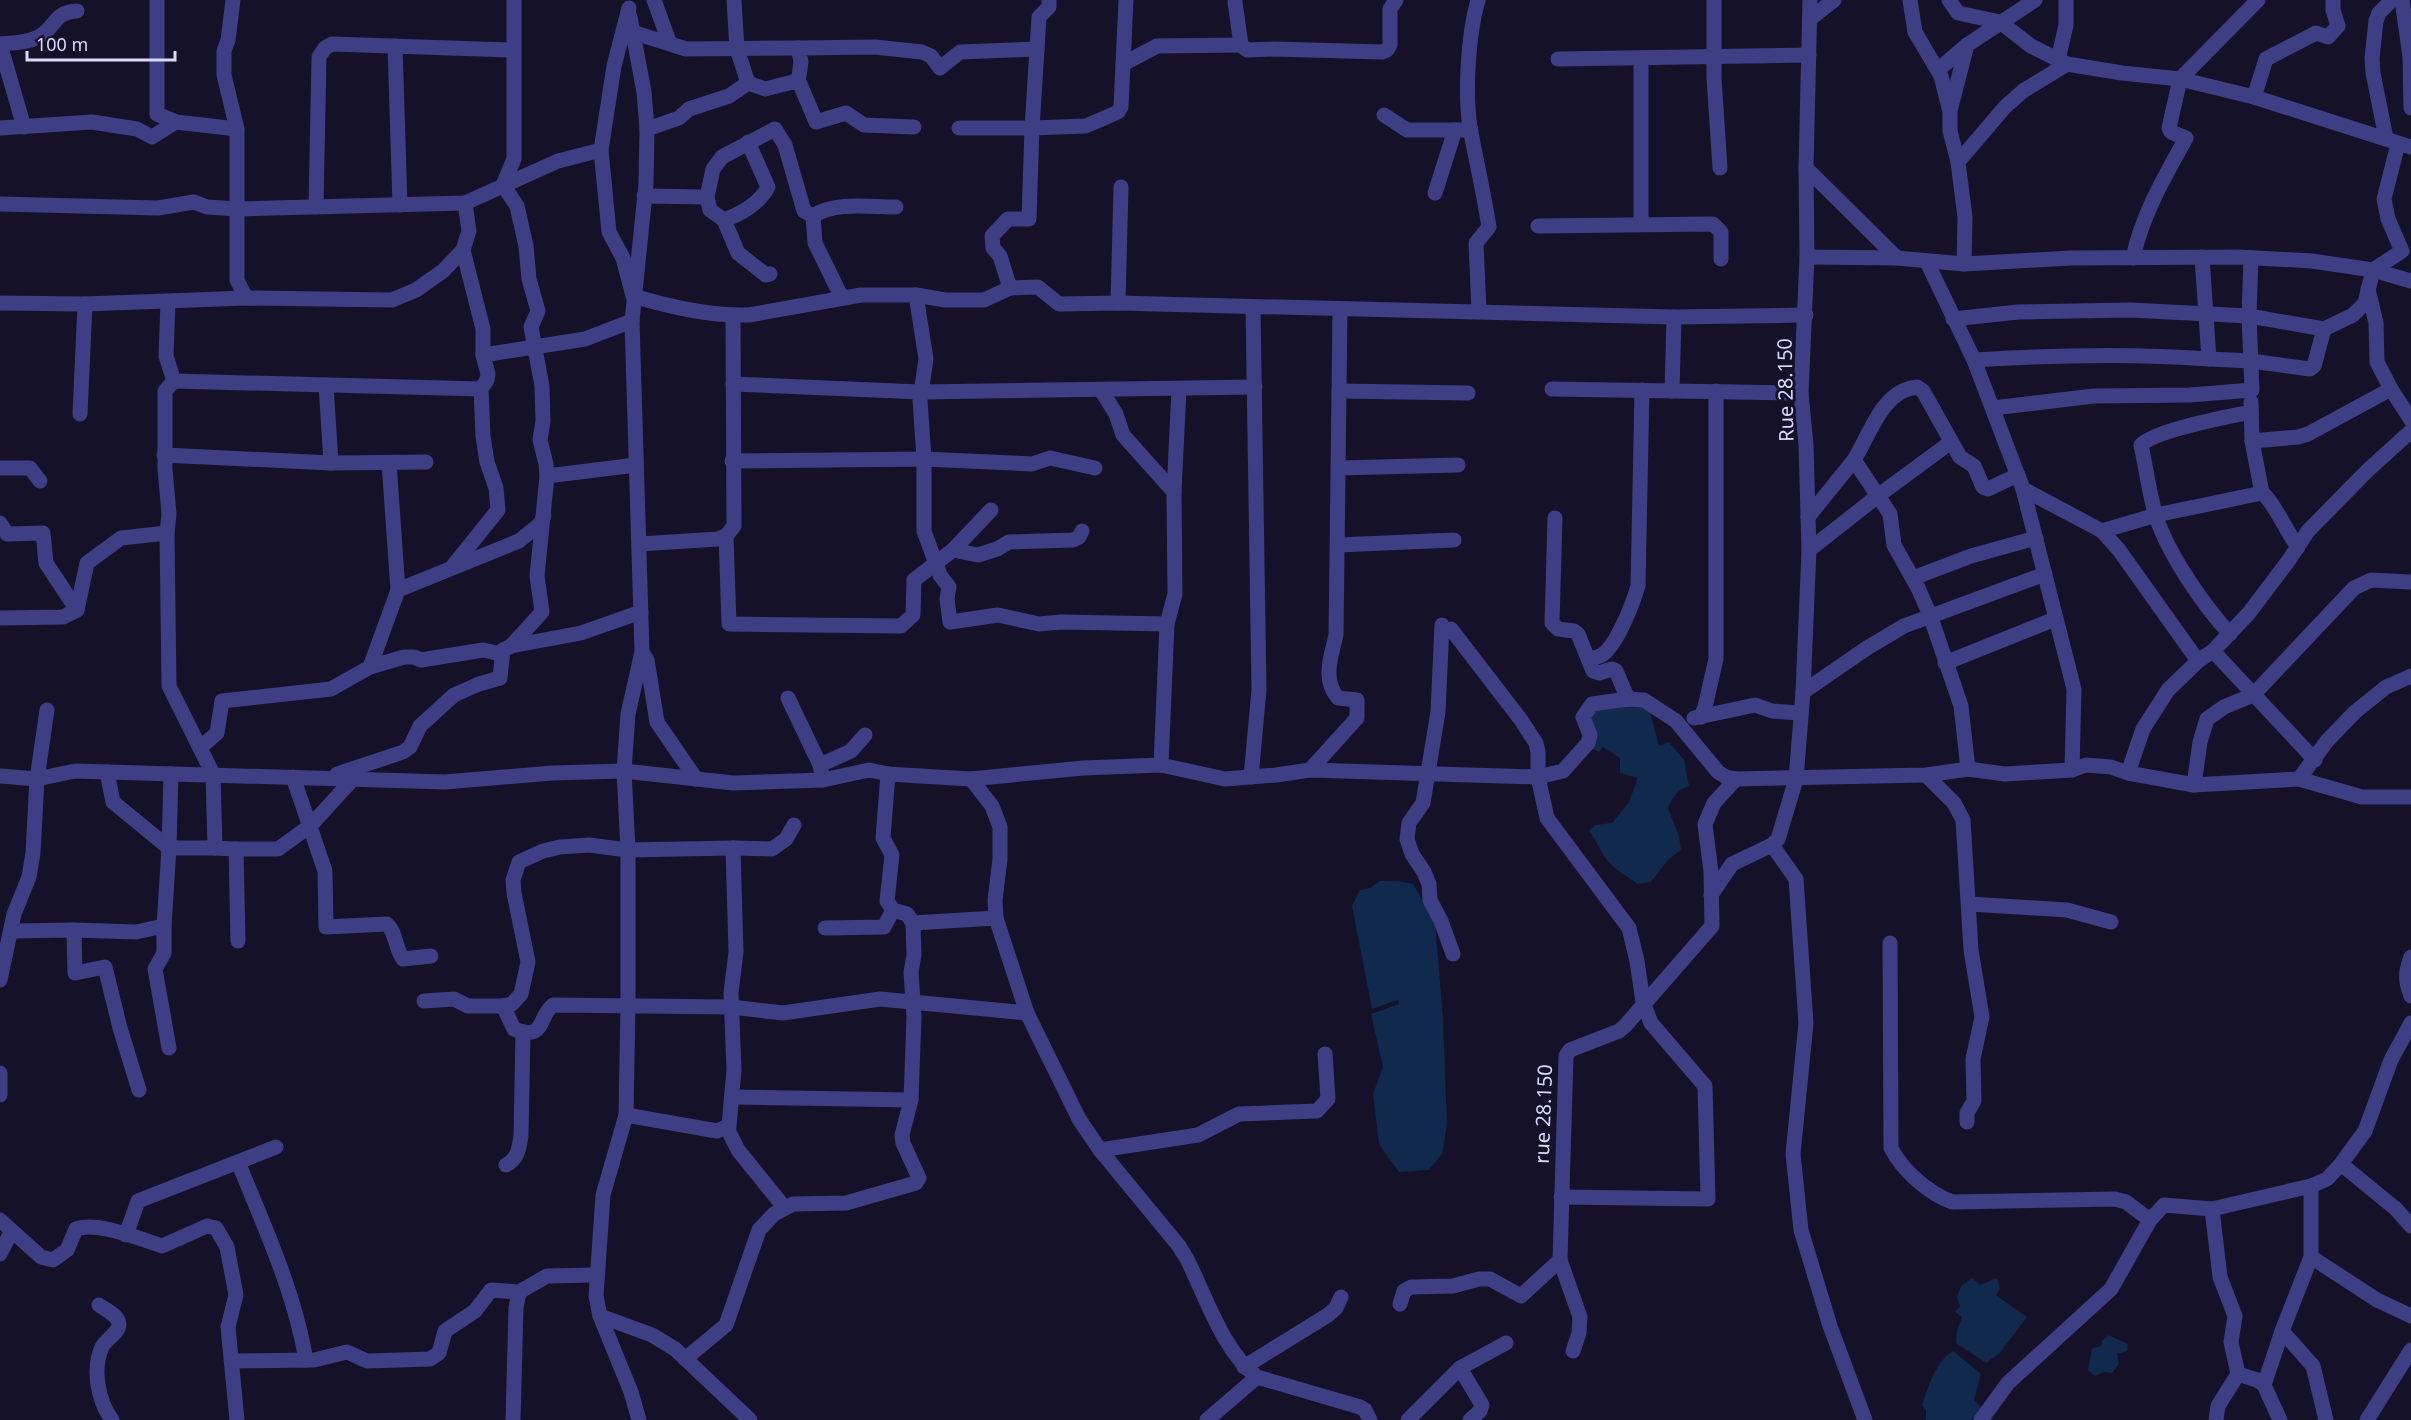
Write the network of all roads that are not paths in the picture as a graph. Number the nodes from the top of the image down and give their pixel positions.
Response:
1 (157, 0) edge
2 (233, 0) edge
3 (514, 0) edge
4 (654, 0) edge
5 (734, 0) edge
6 (1049, 0) edge
7 (1126, 0) edge
8 (1396, 0) edge
9 (1478, 0) edge
10 (1714, 0) edge
11 (1810, 0) edge
12 (1834, 0) edge
13 (1910, 0) edge
14 (1949, 0) edge
15 (2035, 0) edge
16 (2066, 0) edge
17 (2258, 0) edge
18 (2333, 0) edge
19 (2392, 0) edge
20 (2402, 0) edge
21 (1235, 2) dead end
22 (628, 4) edge
23 (77, 11) dead end
24 (1811, 18) junction
25 (2000, 22) junction
26 (632, 32) junction
27 (0, 44) edge
28 (670, 44) junction
29 (1241, 45) junction
30 (1967, 45) junction
31 (395, 46) junction
32 (798, 48) junction
33 (737, 49) junction
34 (1037, 49) junction
35 (513, 50) junction
36 (1809, 55) junction
37 (1714, 57) junction
38 (1641, 58) junction
39 (1558, 59) dead end
40 (2063, 62) junction
41 (1123, 64) junction
42 (1938, 70) junction
43 (2180, 79) junction
44 (748, 83) junction
45 (798, 83) junction
46 (2254, 97) junction
47 (2411, 108) edge
48 (1950, 111) junction
49 (1384, 115) dead end
50 (176, 122) junction
51 (24, 127) junction
52 (914, 127) dead end
53 (0, 128) edge
54 (959, 128) dead end
55 (1032, 128) junction
56 (237, 129) junction
57 (647, 129) junction
58 (1463, 130) junction
59 (748, 142) junction
60 (2398, 143) edge
61 (601, 150) junction
62 (1958, 162) junction
63 (1720, 168) dead end
64 (1806, 168) junction
65 (503, 185) junction
66 (1120, 187) dead end
67 (1435, 193) dead end
68 (644, 196) junction
69 (707, 197) junction
70 (0, 204) edge
71 (465, 204) junction
72 (400, 205) junction
73 (316, 207) junction
74 (896, 207) dead end
75 (237, 209) junction
76 (813, 216) junction
77 (724, 220) junction
78 (1641, 224) junction
79 (1538, 226) dead end
80 (463, 250) junction
81 (1808, 257) junction
82 (2202, 257) junction
83 (1897, 258) junction
84 (2133, 258) junction
85 (2251, 258) junction
86 (1721, 259) dead end
87 (1927, 262) junction
88 (1964, 264) junction
89 (2373, 270) junction
90 (770, 274) dead end
91 (2411, 281) edge
92 (1010, 288) junction
93 (2368, 289) junction
94 (916, 295) junction
95 (633, 296) junction
96 (246, 298) junction
97 (842, 298) junction
98 (168, 302) junction
99 (0, 303) edge
100 (1118, 303) junction
101 (85, 304) junction
102 (1253, 307) junction
103 (1340, 309) junction
104 (1479, 311) junction
105 (733, 315) junction
106 (1806, 315) junction
107 (2205, 315) junction
108 (2249, 316) junction
109 (1674, 317) junction
110 (1953, 319) junction
111 (632, 321) junction
112 (2324, 328) junction
113 (534, 347) junction
114 (483, 355) junction
115 (2209, 359) junction
116 (1974, 360) junction
117 (2251, 361) junction
118 (174, 381) junction
119 (733, 384) junction
120 (326, 385) junction
121 (1255, 387) junction
122 (481, 389) junction
123 (1179, 389) junction
124 (1552, 389) dead end
125 (2391, 389) junction
126 (1101, 390) junction
127 (1642, 390) junction
128 (2252, 390) junction
129 (1340, 391) junction
130 (1672, 391) junction
131 (920, 392) junction
132 (1716, 392) junction
133 (1468, 393) dead end
134 (1802, 393) junction
135 (1994, 408) junction
136 (2251, 412) junction
137 (80, 414) dead end
138 (2411, 420) edge
139 (2411, 431) edge
140 (2252, 441) junction
141 (1951, 442) junction
142 (164, 455) junction
143 (924, 459) junction
144 (1854, 460) junction
145 (732, 461) junction
146 (426, 462) dead end
147 (331, 463) junction
148 (389, 463) junction
149 (636, 465) junction
150 (1458, 465) dead end
151 (0, 468) edge
152 (1095, 468) dead end
153 (1339, 468) junction
154 (547, 477) junction
155 (40, 481) dead end
156 (2021, 482) junction
157 (1174, 492) junction
158 (2262, 493) junction
159 (1879, 495) junction
160 (991, 510) dead end
161 (2156, 515) junction
162 (544, 516) junction
163 (1808, 517) junction
164 (1555, 518) dead end
165 (0, 523) edge
166 (1082, 531) dead end
167 (2102, 531) junction
168 (167, 533) junction
169 (726, 536) junction
170 (2036, 538) junction
171 (1454, 540) dead end
172 (639, 544) junction
173 (1338, 545) junction
174 (2298, 547) junction
175 (953, 550) junction
176 (1809, 550) junction
177 (936, 563) junction
178 (453, 566) junction
179 (2044, 574) junction
180 (1913, 578) junction
181 (2411, 582) edge
182 (398, 590) junction
183 (77, 610) junction
184 (641, 612) junction
185 (1930, 615) junction
186 (0, 618) edge
187 (2055, 619) junction
188 (1167, 624) junction
189 (2230, 634) junction
190 (506, 650) junction
191 (2212, 651) junction
192 (642, 652) junction
193 (1589, 659) junction
194 (2198, 661) junction
195 (1945, 663) junction
196 (370, 667) junction
197 (2411, 676) edge
198 (1803, 692) junction
199 (2253, 695) junction
200 (788, 698) dead end
201 (1628, 699) junction
202 (46, 710) dead end
203 (1801, 714) junction
204 (1701, 717) junction
205 (1677, 721) junction
206 (865, 735) dead end
207 (200, 748) junction
208 (2315, 760) junction
209 (1161, 765) junction
210 (1968, 769) junction
211 (1310, 770) junction
212 (2072, 770) junction
213 (0, 771) edge
214 (624, 771) junction
215 (107, 772) junction
216 (821, 773) junction
217 (1426, 773) junction
218 (2128, 773) junction
219 (171, 774) junction
220 (213, 774) junction
221 (888, 774) junction
222 (1926, 775) junction
223 (293, 777) junction
224 (329, 777) junction
225 (1251, 777) junction
226 (1538, 777) junction
227 (354, 778) junction
228 (37, 779) junction
229 (696, 779) junction
230 (971, 779) junction
231 (1736, 779) junction
232 (1796, 779) junction
233 (2299, 780) junction
234 (2194, 785) junction
235 (2411, 797) edge
236 (794, 825) dead end
237 (309, 826) junction
238 (1772, 845) junction
239 (169, 848) junction
240 (215, 848) junction
241 (733, 848) junction
242 (236, 849) junction
243 (628, 850) junction
244 (1711, 895) junction
245 (1970, 904) junction
246 (893, 910) junction
247 (996, 918) junction
248 (2111, 922) dead end
249 (913, 923) junction
250 (164, 926) junction
251 (825, 928) dead end
252 (74, 930) junction
253 (12, 931) junction
254 (238, 941) dead end
255 (1890, 943) dead end
256 (1453, 954) dead end
257 (431, 956) dead end
258 (2411, 957) edge
259 (0, 980) edge
260 (2411, 996) edge
261 (424, 1001) dead end
262 (1643, 1002) junction
263 (628, 1004) junction
264 (912, 1004) junction
265 (503, 1006) junction
266 (731, 1007) junction
267 (1027, 1013) junction
268 (2410, 1027) edge
269 (523, 1032) junction
270 (169, 1048) dead end
271 (1325, 1054) dead end
272 (0, 1073) edge
273 (140, 1090) dead end
274 (0, 1095) edge
275 (733, 1098) junction
276 (911, 1100) junction
277 (626, 1115) junction
278 (1967, 1122) dead end
279 (727, 1128) junction
280 (276, 1147) dead end
281 (1100, 1150) junction
282 (238, 1162) junction
283 (2341, 1164) junction
284 (506, 1165) dead end
285 (2311, 1186) junction
286 (1561, 1197) junction
287 (783, 1207) junction
288 (2212, 1209) junction
289 (0, 1220) edge
290 (2150, 1220) junction
291 (2411, 1226) edge
292 (11, 1232) junction
293 (126, 1235) junction
294 (0, 1254) edge
295 (2311, 1257) junction
296 (1560, 1260) junction
297 (596, 1275) junction
298 (519, 1292) junction
299 (1341, 1297) dead end
300 (1400, 1304) dead end
301 (99, 1305) dead end
302 (2410, 1312) edge
303 (600, 1316) junction
304 (2282, 1331) junction
305 (1506, 1343) dead end
306 (2411, 1350) edge
307 (1573, 1351) dead end
308 (685, 1359) junction
309 (306, 1360) junction
310 (232, 1361) junction
311 (1244, 1367) junction
312 (1460, 1368) junction
313 (2238, 1374) junction
314 (1257, 1377) junction
315 (2264, 1385) junction
316 (632, 1392) junction
317 (112, 1420) edge
318 (237, 1420) edge
319 (513, 1420) edge
320 (628, 1420) edge
321 (639, 1420) edge
322 (750, 1420) edge
323 (1207, 1420) edge
324 (1370, 1420) edge
325 (1408, 1420) edge
326 (1470, 1420) edge
327 (1865, 1420) edge
328 (1981, 1420) edge
329 (2216, 1420) edge
330 (2280, 1420) edge
331 (2326, 1420) edge
332 (2367, 1420) edge

1 - 50 street
2 - 56 street
3 - 35 street
4 - 28 street
5 - 33 street
6 - 34 street
7 - 41 street
8 - 29 street
9 - 58 street
10 - 37 street
11 - 24 street, Rue 28.150
12 - 24 street
13 - 42 street
14 - 25 street
15 - 25 street
16 - 40 street
17 - 43 street
18 - 46 street
19 - 60 street
20 - 47 street
21 - 29 street
22 - 26 street
22 - 61 street
23 - 27 street
24 - 36 street, Rue 28.150
25 - 30 street
25 - 40 street
26 - 28 street
26 - 57 street
27 - 51 street
28 - 33 street
29 - 41 street
30 - 42 street
30 - 48 street
31 - 35 street
31 - 72 street
31 - 73 street
32 - 33 street
32 - 34 street
32 - 45 street
33 - 44 street
34 - 55 street
35 - 65 street
36 - 37 street
36 - 64 street, Rue 28.150
37 - 38 street
37 - 63 street
38 - 39 street
38 - 78 street
40 - 43 street
40 - 62 street
41 - 55 street
42 - 48 street
43 - 46 street
43 - 84 street
44 - 45 street
44 - 57 street
45 - 52 street
46 - 60 street
48 - 62 street
49 - 58 street
50 - 51 street
50 - 56 street
51 - 53 street
54 - 55 street
55 - 92 street
56 - 75 street
57 - 68 street
58 - 67 street
58 - 104 street
59 - 69 street
59 - 76 street
59 - 77 street
60 - 89 street
61 - 65 street
61 - 95 street
62 - 88 street
64 - 81 street, Rue 28.150
64 - 83 street
65 - 71 street
65 - 113 street
66 - 100 street
68 - 69 street
68 - 95 street
69 - 77 street
70 - 75 street
71 - 72 street
71 - 80 street
72 - 73 street
73 - 75 street
74 - 76 street
75 - 96 street
76 - 97 street
77 - 90 street
78 - 79 street
78 - 86 street
80 - 96 street
80 - 114 street
81 - 83 street
81 - 106 street, Rue 28.150
82 - 84 street
82 - 85 street
82 - 107 street
83 - 87 street
84 - 88 street
85 - 89 street
85 - 108 street
87 - 88 street
87 - 110 street
89 - 91 street
89 - 93 street
92 - 94 street
92 - 100 street
93 - 112 street
93 - 125 street
94 - 97 street
94 - 131 street
95 - 105 street
95 - 111 street
96 - 98 street
97 - 105 street
98 - 101 street
98 - 118 street
99 - 101 street
100 - 102 street
101 - 137 street
102 - 103 street
102 - 121 street
103 - 104 street
103 - 129 street
104 - 109 street
105 - 119 street
106 - 109 street
106 - 134 street, Rue 28.150
107 - 108 street
107 - 110 street
107 - 115 street
108 - 112 street
108 - 117 street
109 - 130 street
110 - 116 street
111 - 113 street
111 - 149 street
112 - 117 street
113 - 114 street
113 - 154 street
114 - 122 street
115 - 116 street
115 - 117 street
116 - 135 street
117 - 128 street
118 - 120 street
118 - 142 street
119 - 131 street
119 - 145 street
120 - 122 street
120 - 147 street
121 - 123 street
121 - 225 street
122 - 178 street
123 - 126 street
123 - 157 street
124 - 127 street
125 - 138 street
125 - 140 street
126 - 131 street
126 - 157 street
127 - 130 street
127 - 193 street
128 - 135 street
128 - 136 street
129 - 133 street
129 - 153 street
130 - 132 street
131 - 143 street
132 - 134 street
132 - 204 street
134 - 163 street, Rue 28.150
135 - 156 street
136 - 140 street
136 - 161 street
139 - 174 street
140 - 158 street
141 - 144 street
141 - 156 street
141 - 159 street
142 - 147 street
142 - 168 street
143 - 145 street
143 - 152 street
143 - 177 street
144 - 159 street
144 - 163 street
145 - 169 street
146 - 148 street
147 - 148 street
148 - 182 street
149 - 154 street
149 - 172 street
150 - 153 street
151 - 155 street
153 - 173 street
154 - 162 street
156 - 167 street
156 - 170 street
157 - 188 street
158 - 161 street
158 - 174 street
159 - 176 street
159 - 180 street
160 - 175 street
161 - 167 street
161 - 189 street
162 - 178 street
162 - 190 street
163 - 176 street, Rue 28.150
164 - 193 street
165 - 183 street
166 - 175 street
167 - 194 street
168 - 183 street
168 - 207 street
169 - 172 street
169 - 177 street
170 - 179 street
170 - 180 street
171 - 173 street
172 - 184 street
173 - 211 street
174 - 189 street
175 - 177 street
176 - 198 street, Rue 28.150
177 - 188 street
178 - 182 street
179 - 185 street
179 - 187 street
180 - 185 street
181 - 199 street
182 - 196 street
183 - 186 street
184 - 190 street
184 - 192 street
185 - 195 street
185 - 198 street
187 - 195 street
187 - 212 street
188 - 209 street
189 - 191 street
190 - 196 street
190 - 224 street
191 - 194 street
191 - 199 street
192 - 214 street
192 - 229 street
193 - 201 street
194 - 218 street
195 - 210 street
196 - 207 street
197 - 208 street
198 - 203 street, Rue 28.150
199 - 208 street
199 - 234 street
200 - 216 street
201 - 205 street
201 - 226 street
202 - 228 street
203 - 204 street
203 - 232 street, Rue 28.150
204 - 205 street
205 - 231 street
206 - 216 street
207 - 220 street
208 - 233 street
209 - 225 street
209 - 230 street
210 - 212 street
210 - 222 street
211 - 217 street
211 - 225 street
212 - 218 street
213 - 228 street
214 - 227 street
214 - 229 street
214 - 243 street
215 - 219 street
215 - 228 street
215 - 239 street
216 - 221 street
216 - 229 street
217 - 226 street
217 - 226 street
217 - 256 street
218 - 234 street
219 - 220 street
219 - 239 street
220 - 223 street
220 - 240 street
221 - 230 street
221 - 246 street
222 - 232 street
222 - 245 street
223 - 224 street
223 - 237 street
224 - 227 street
226 - 262 street
227 - 237 street
228 - 253 street
230 - 247 street
231 - 232 street
231 - 244 street, rue 28.150
232 - 238 street
233 - 234 street
233 - 235 street
236 - 241 street
237 - 242 street
237 - 257 street
238 - 244 street
238 - 327 street
239 - 240 street
239 - 250 street
240 - 242 street
241 - 243 street
241 - 266 street
242 - 254 street
243 - 263 street
243 - 265 street
244 - 262 street, rue 28.150
245 - 248 street
245 - 278 street
246 - 249 street
246 - 251 street
247 - 249 street
247 - 267 street
249 - 264 street
250 - 252 street
250 - 270 street
252 - 253 street
252 - 273 street
253 - 259 street
255 - 290 street
258 - 260 street
261 - 265 street
262 - 286 street, rue 28.150
262 - 286 street
263 - 266 street
263 - 269 street
263 - 277 street
264 - 266 street
264 - 267 street
264 - 276 street
265 - 269 street
266 - 275 street
267 - 281 street
268 - 283 street
269 - 284 street
271 - 281 street
272 - 274 street
275 - 276 street
275 - 279 street
276 - 287 street
277 - 279 street
277 - 297 street
279 - 287 street
280 - 282 street
281 - 311 street
282 - 293 street
282 - 309 street
283 - 285 street
283 - 291 street
285 - 288 street
285 - 295 street
286 - 296 street, rue 28.150
287 - 308 street
288 - 290 street
288 - 313 street
289 - 292 street
290 - 328 street
292 - 293 street
292 - 294 street
293 - 310 street
295 - 302 street
295 - 304 street
296 - 300 street
296 - 307 street
297 - 298 street
297 - 303 street
298 - 309 street
298 - 319 street
299 - 311 street
301 - 317 street
303 - 308 street
303 - 316 street
304 - 315 street
304 - 331 street
305 - 312 street
306 - 332 street
308 - 322 street
309 - 310 street
310 - 318 street
311 - 314 street
312 - 325 street
312 - 326 street
313 - 315 street
313 - 329 street
314 - 323 street
314 - 324 street
315 - 330 street
316 - 320 street
316 - 321 street

